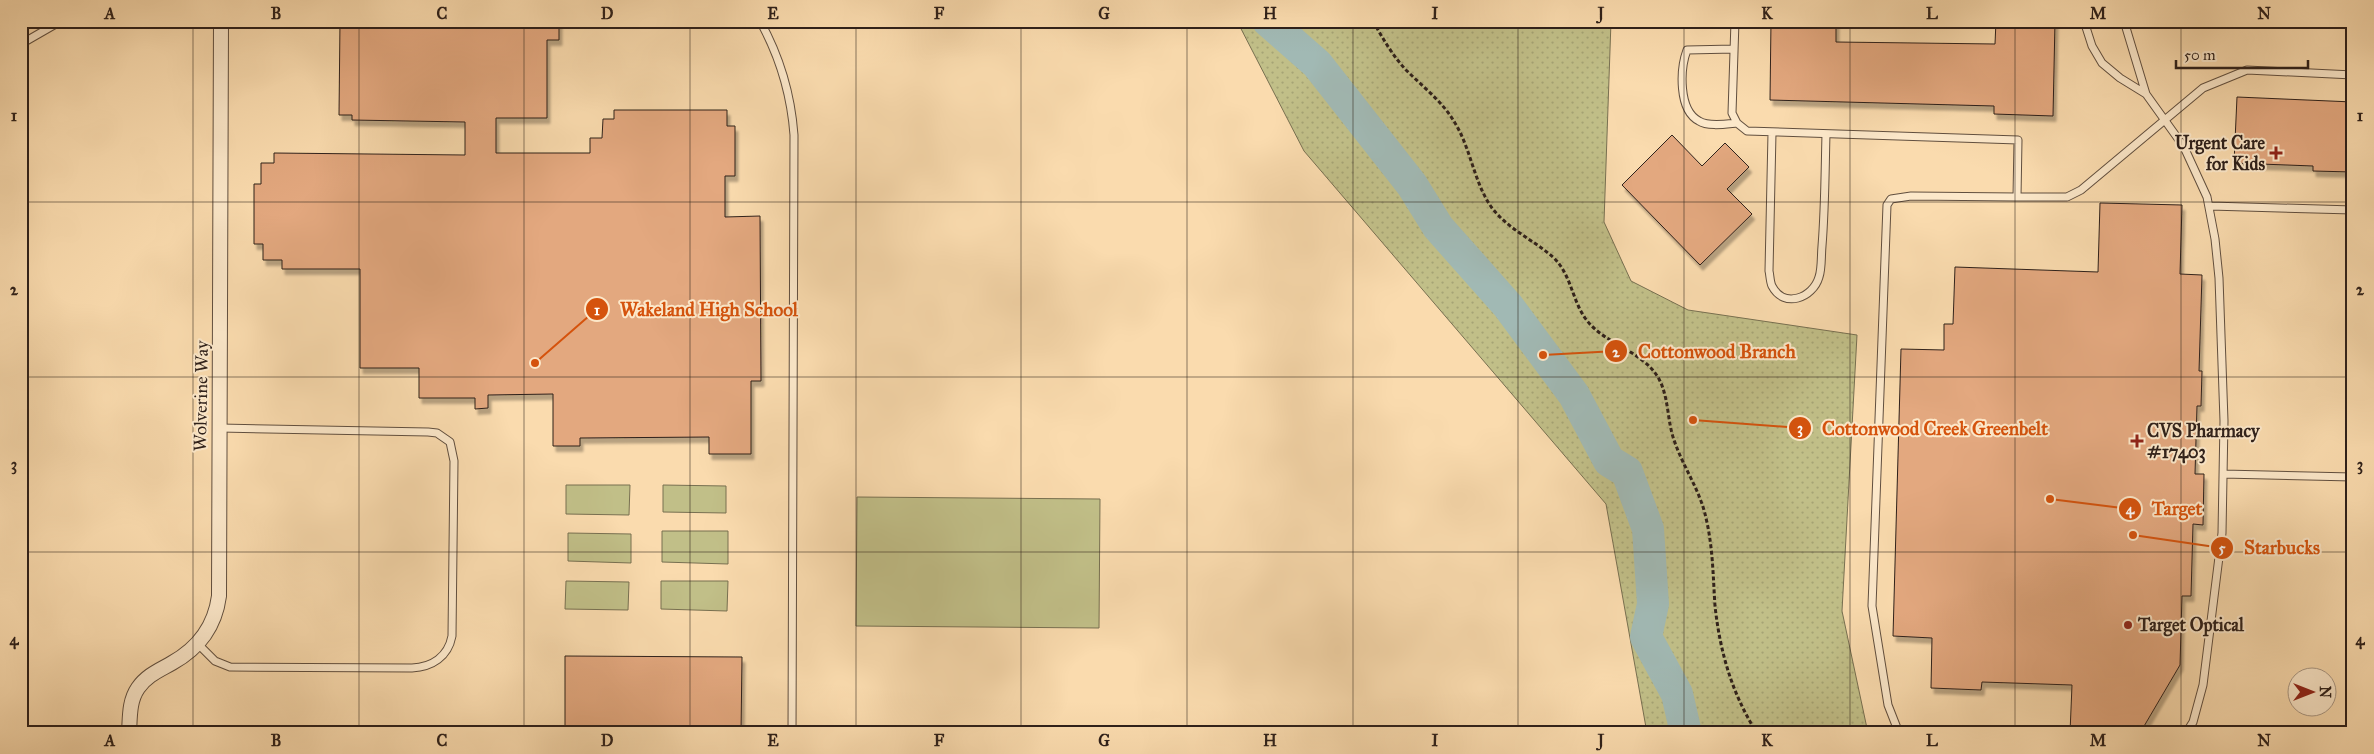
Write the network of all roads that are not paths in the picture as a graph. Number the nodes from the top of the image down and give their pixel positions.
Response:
1 (60, 21) edge
2 (222, 21) edge
3 (760, 21) edge
4 (1735, 21) edge
5 (2084, 21) edge
6 (2124, 21) edge
7 (21, 44) edge
8 (1734, 49) junction
9 (2353, 75) edge
10 (2146, 94) junction
11 (2164, 118) junction
12 (1737, 123) junction
13 (1772, 132) junction
14 (1826, 134) junction
15 (2017, 197) junction
16 (2210, 206) junction
17 (2353, 210) edge
18 (220, 428) junction
19 (2223, 474) junction
20 (2353, 477) edge
21 (198, 644) junction
22 (129, 733) edge
23 (792, 733) edge
24 (1898, 733) edge
25 (2186, 733) edge

1 - 7 lane
2 - 18 street, Wolverine Way
3 - 23 lane
4 - 8 lane
5 - 10 lane
6 - 10 lane
8 - 12 lane
8 - 12 lane
9 - 11 lane
10 - 11 lane
11 - 15 lane
11 - 16 lane
12 - 13 lane
13 - 14 lane
13 - 14 lane
14 - 15 lane
15 - 24 lane
16 - 17 lane
16 - 19 lane
18 - 21 street, Wolverine Way
18 - 21 lane
19 - 20 lane
19 - 25 lane
21 - 22 street, Wolverine Way

